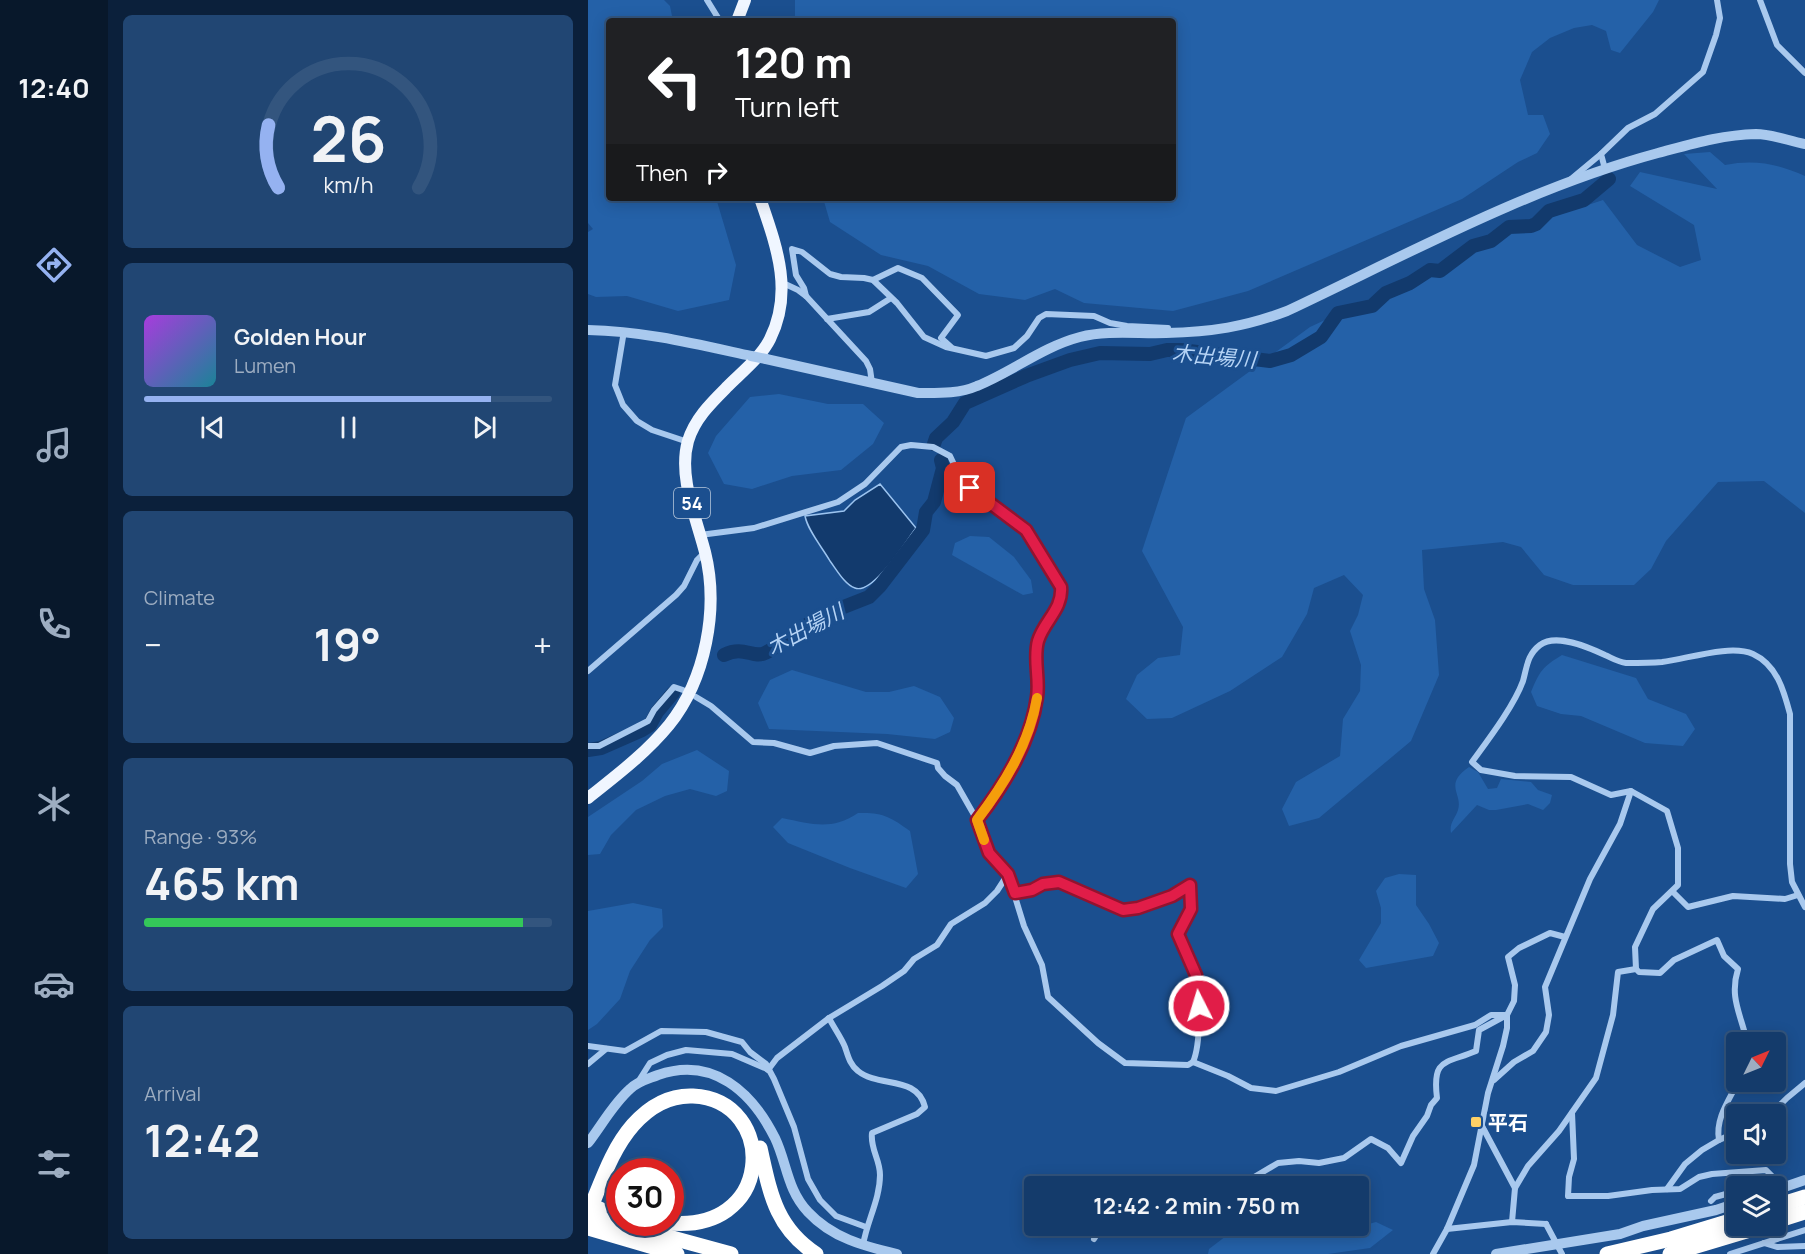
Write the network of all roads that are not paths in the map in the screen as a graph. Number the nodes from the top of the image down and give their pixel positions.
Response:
1 (707, 0) edge
2 (745, 0) edge
3 (1717, 0) edge
4 (1760, 0) edge
5 (718, 18) edge
6 (738, 18) edge
7 (1805, 73) edge
8 (1805, 144) edge
9 (1600, 154) junction
10 (1605, 169) junction
11 (1568, 181) junction
12 (761, 201) edge
13 (873, 280) junction
14 (783, 283) junction
15 (806, 297) junction
16 (891, 298) junction
17 (827, 319) junction
18 (588, 330) edge
19 (625, 330) junction
20 (1191, 332) junction
21 (952, 348) junction
22 (872, 383) junction
23 (688, 442) junction
24 (700, 535) junction
25 (706, 555) junction
26 (588, 671) edge
27 (683, 690) dead end
28 (696, 698) dead end
29 (588, 746) edge
30 (1630, 791) junction
31 (588, 798) edge
32 (977, 820) junction
33 (1008, 874) junction
34 (1672, 892) junction
35 (1015, 893) junction
36 (1798, 895) junction
37 (1805, 907) edge
38 (1565, 937) junction
39 (1636, 969) junction
40 (1507, 1015) junction
41 (829, 1018) junction
42 (1744, 1032) edge
43 (588, 1046) edge
44 (606, 1049) junction
45 (1193, 1062) junction
46 (588, 1064) edge
47 (768, 1070) junction
48 (1492, 1081) junction
49 (638, 1083) junction
50 (1805, 1083) edge
51 (1733, 1092) edge
52 (1782, 1104) edge
53 (1572, 1112) junction
54 (1482, 1126) junction
55 (1726, 1137) edge
56 (1719, 1140) junction
57 (588, 1143) edge
58 (613, 1158) edge
59 (1256, 1176) edge
60 (1772, 1176) edge
61 (606, 1177) edge
62 (1805, 1180) edge
63 (1786, 1187) edge
64 (1515, 1188) junction
65 (1667, 1189) junction
66 (1726, 1194) edge
67 (588, 1195) edge
68 (1805, 1197) edge
69 (1711, 1201) dead end
70 (1786, 1203) edge
71 (1726, 1207) edge
72 (1805, 1212) edge
73 (606, 1215) edge
74 (591, 1217) edge
75 (1786, 1218) edge
76 (1512, 1222) junction
77 (1726, 1222) edge
78 (684, 1223) edge
79 (866, 1227) junction
80 (1447, 1229) junction
81 (1805, 1230) edge
82 (1096, 1236) edge
83 (1730, 1236) edge
84 (1094, 1239) dead end
85 (1763, 1243) junction
86 (863, 1245) junction
87 (1805, 1246) edge
88 (676, 1254) edge
89 (731, 1254) edge
90 (816, 1254) edge
91 (897, 1254) edge
92 (1434, 1254) edge
93 (1496, 1254) edge
94 (1562, 1254) edge
95 (1607, 1254) edge
96 (1670, 1254) edge
97 (1730, 1254) edge
98 (1749, 1254) edge

1 - 5 street
2 - 6 main road
3 - 9 street
4 - 7 street
8 - 10 street
9 - 10 street
9 - 11 street
10 - 11 street
11 - 20 street
12 - 14 main road, 54
13 - 15 street
13 - 16 street
13 - 21 street
14 - 15 street
14 - 23 main road, 54
15 - 17 street
16 - 17 street
16 - 21 street
17 - 22 street
18 - 19 street
19 - 22 street, bridge
19 - 23 street
20 - 21 street
20 - 22 street
23 - 24 main road, 54
24 - 25 main road, 54
24 - 32 street
25 - 26 street
25 - 31 main road, 54
27 - 29 street
28 - 32 street
30 - 34 street
30 - 36 street
30 - 38 street
32 - 33 street
33 - 35 street
33 - 41 street
34 - 36 street
34 - 39 street
35 - 45 street
35 - 45 street
36 - 37 street
38 - 40 street
38 - 48 street
39 - 42 street
39 - 53 street
40 - 45 street
40 - 48 street
40 - 59 street
41 - 47 street
41 - 79 street
43 - 44 street
44 - 46 street
44 - 47 street
47 - 49 street
47 - 79 street
48 - 54 street
49 - 57 street
49 - 86 street
50 - 52 street
51 - 56 street
53 - 64 street
53 - 65 street
54 - 64 street
54 - 80 street
55 - 56 street
56 - 65 street
58 - 78 highway
60 - 65 street
61 - 74 highway
62 - 63 street
64 - 76 street
66 - 69 street
67 - 90 highway
68 - 70 highway
71 - 93 street
72 - 75 highway
73 - 74 highway
74 - 88 highway
74 - 89 highway
76 - 80 street
76 - 94 street, bridge
77 - 95 highway
79 - 86 street
80 - 92 street
81 - 85 street
82 - 84 street
83 - 96 highway
85 - 87 street
85 - 97 street
85 - 98 street
86 - 91 street

